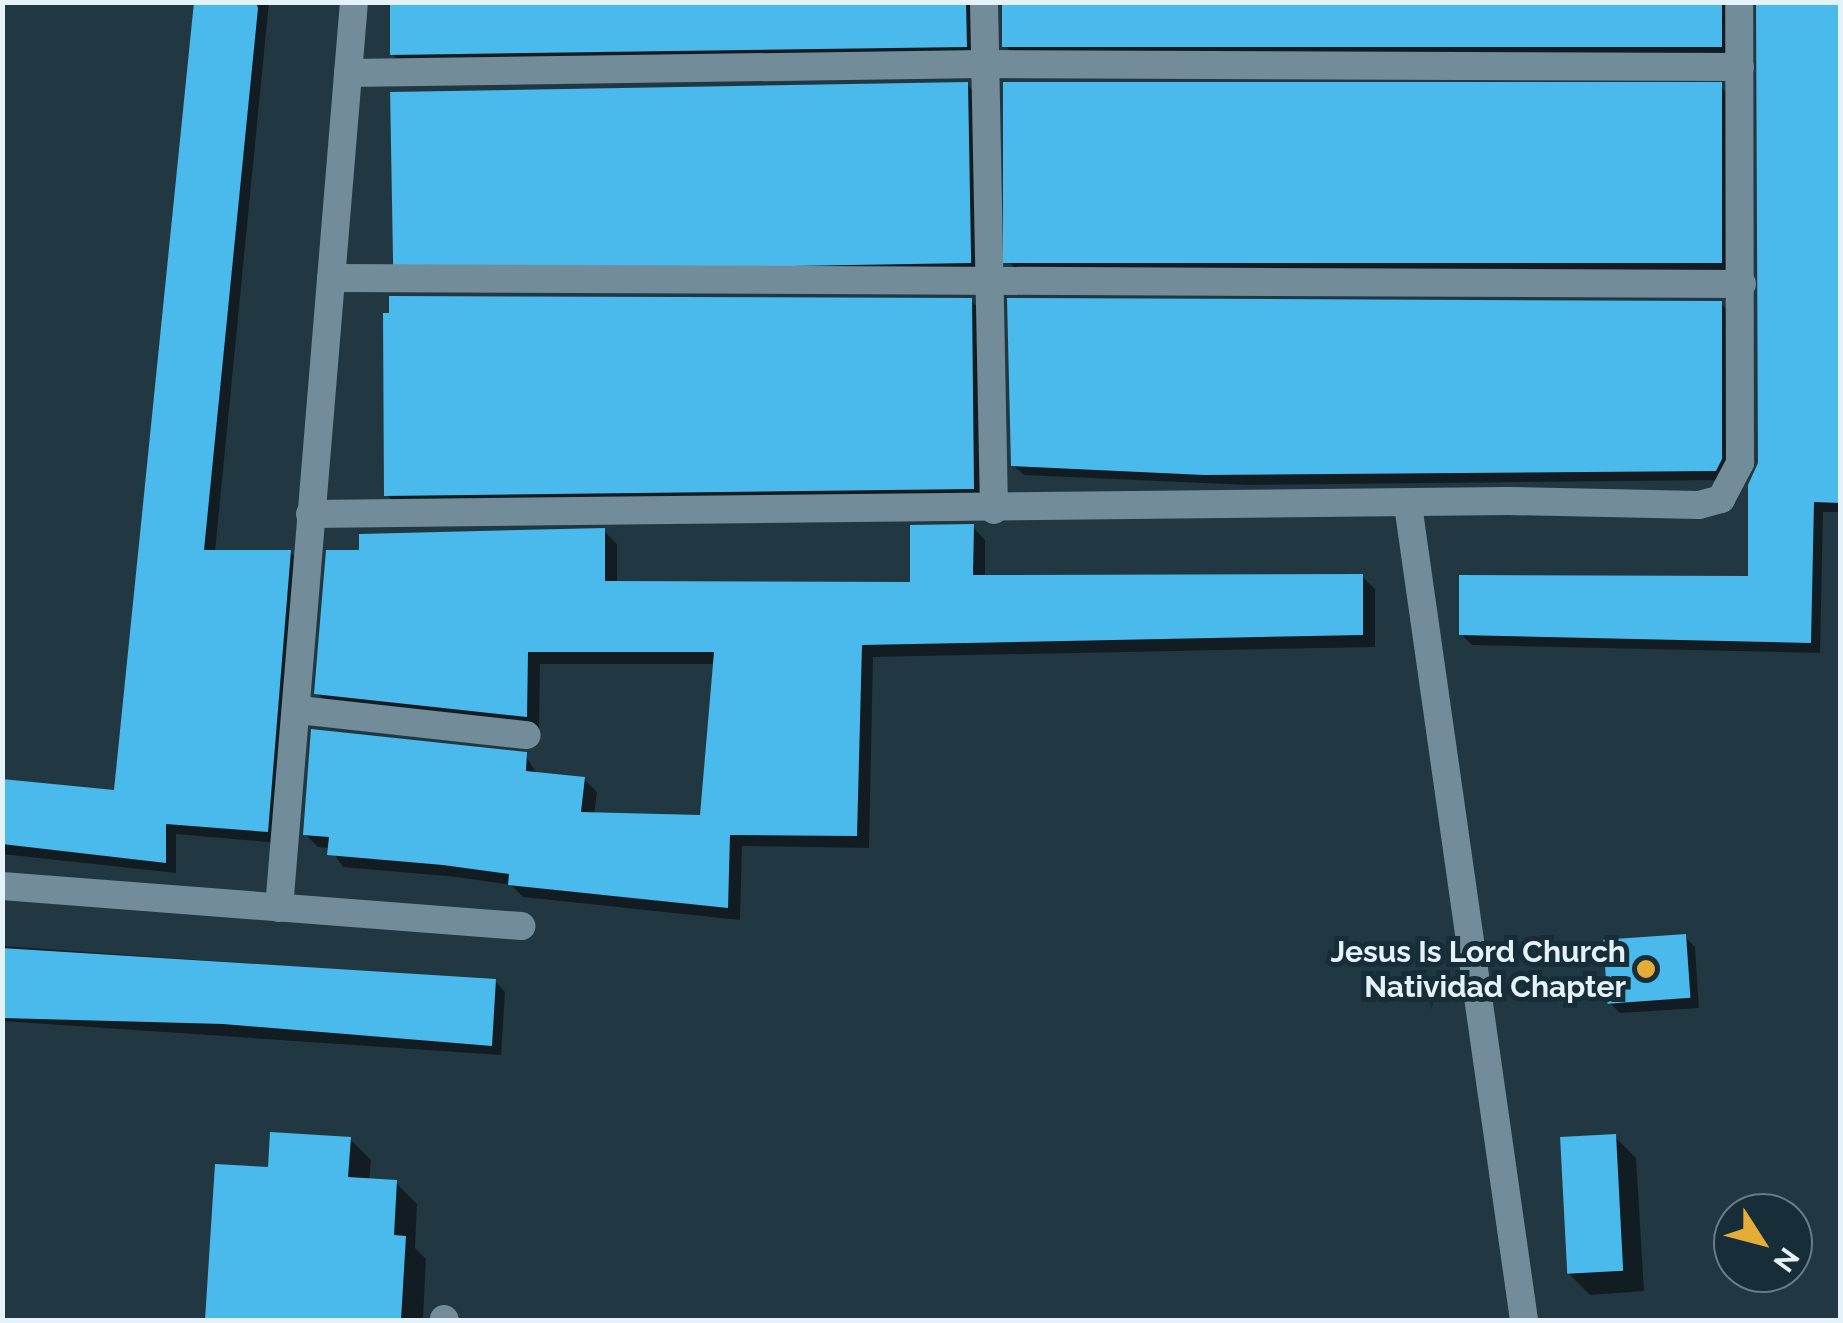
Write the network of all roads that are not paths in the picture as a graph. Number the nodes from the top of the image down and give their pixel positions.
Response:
1 (354, 2) edge
2 (984, 2) edge
3 (1738, 2) edge
4 (984, 64) junction
5 (1740, 68) junction
6 (348, 73) junction
7 (331, 278) junction
8 (990, 282) junction
9 (1742, 284) junction
10 (1408, 505) junction
11 (994, 510) junction
12 (310, 514) junction
13 (298, 710) junction
14 (527, 735) dead end
15 (2, 886) edge
16 (279, 908) junction
17 (521, 926) dead end
18 (1524, 1320) edge

1 - 6 street
2 - 4 street
3 - 5 street
4 - 5 street
4 - 6 street
4 - 8 street
5 - 9 street
6 - 7 street
7 - 8 street
7 - 12 street
8 - 9 street
8 - 11 street
9 - 10 street
10 - 11 street
10 - 18 street
11 - 12 street
12 - 13 street
13 - 14 street
13 - 16 street
15 - 16 street
16 - 17 street

